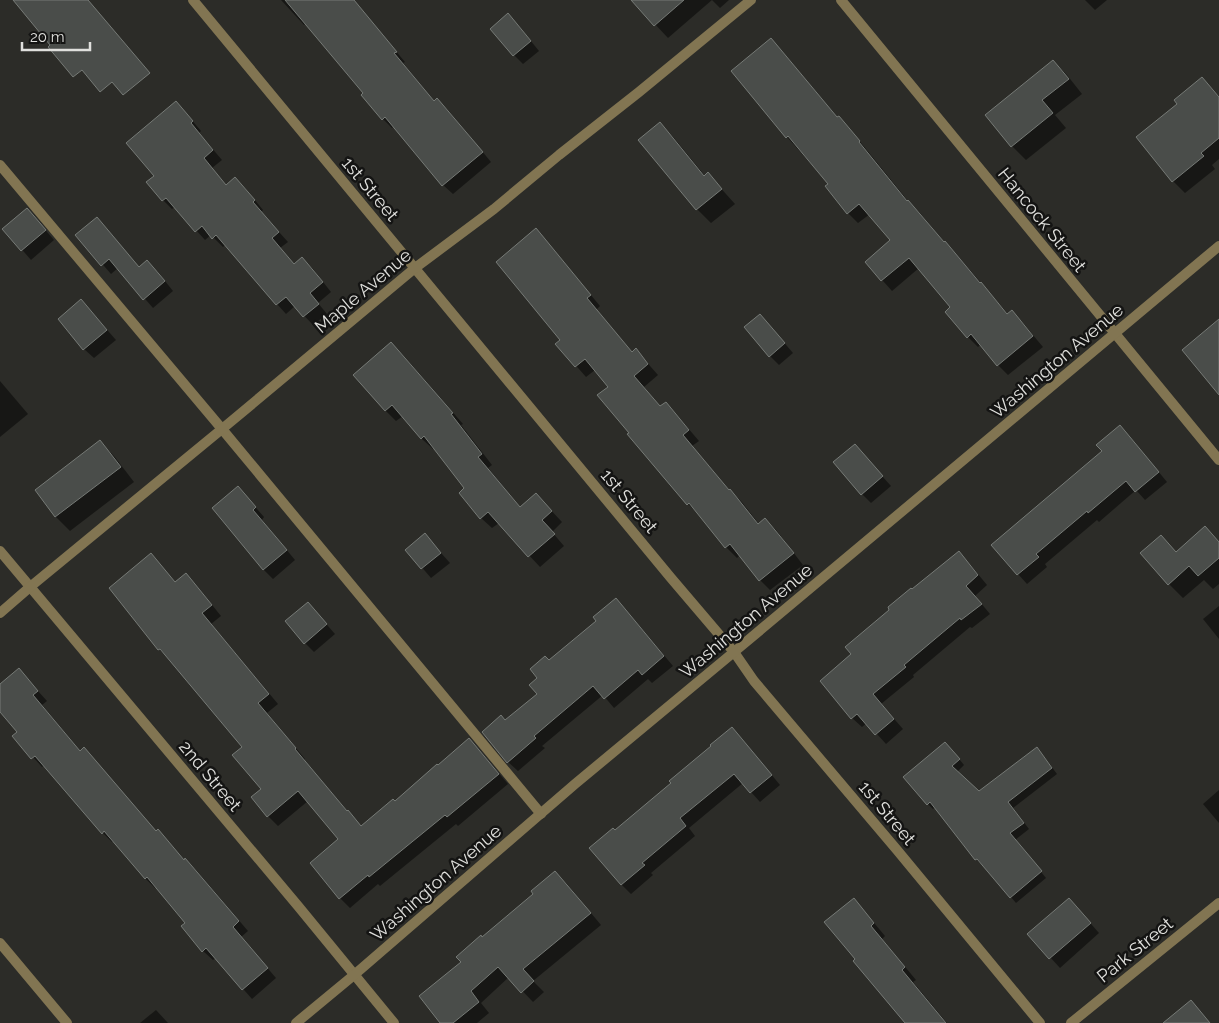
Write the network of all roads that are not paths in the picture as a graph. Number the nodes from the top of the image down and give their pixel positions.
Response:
1 (193, 0) edge
2 (751, 0) edge
3 (841, 0) edge
4 (0, 164) edge
5 (1219, 246) edge
6 (415, 268) junction
7 (1115, 334) junction
8 (222, 430) junction
9 (1219, 460) edge
10 (0, 550) edge
11 (30, 587) junction
12 (0, 613) edge
13 (734, 652) junction
14 (541, 814) junction
15 (1219, 903) edge
16 (0, 943) edge
17 (354, 975) junction
18 (67, 1023) edge
19 (296, 1023) edge
20 (394, 1023) edge
21 (1040, 1023) edge
22 (1071, 1023) edge

1 - 6 street, 1st Street
2 - 6 street, Maple Avenue
3 - 7 street, Hancock Street
4 - 8 street
5 - 7 street, Washington Avenue
6 - 8 street, Maple Avenue
6 - 13 street, 1st Street
7 - 9 street, Hancock Street
7 - 13 street, Washington Avenue
8 - 11 street, Maple Avenue
8 - 14 street
10 - 11 street, 2nd Street
11 - 12 street, Maple Avenue
11 - 17 street, 2nd Street
13 - 14 street, Washington Avenue
13 - 21 street, 1st Street
14 - 17 street, Washington Avenue
15 - 22 street, Park Street
16 - 18 street
17 - 19 street, Washington Avenue
17 - 20 street, 2nd Street

